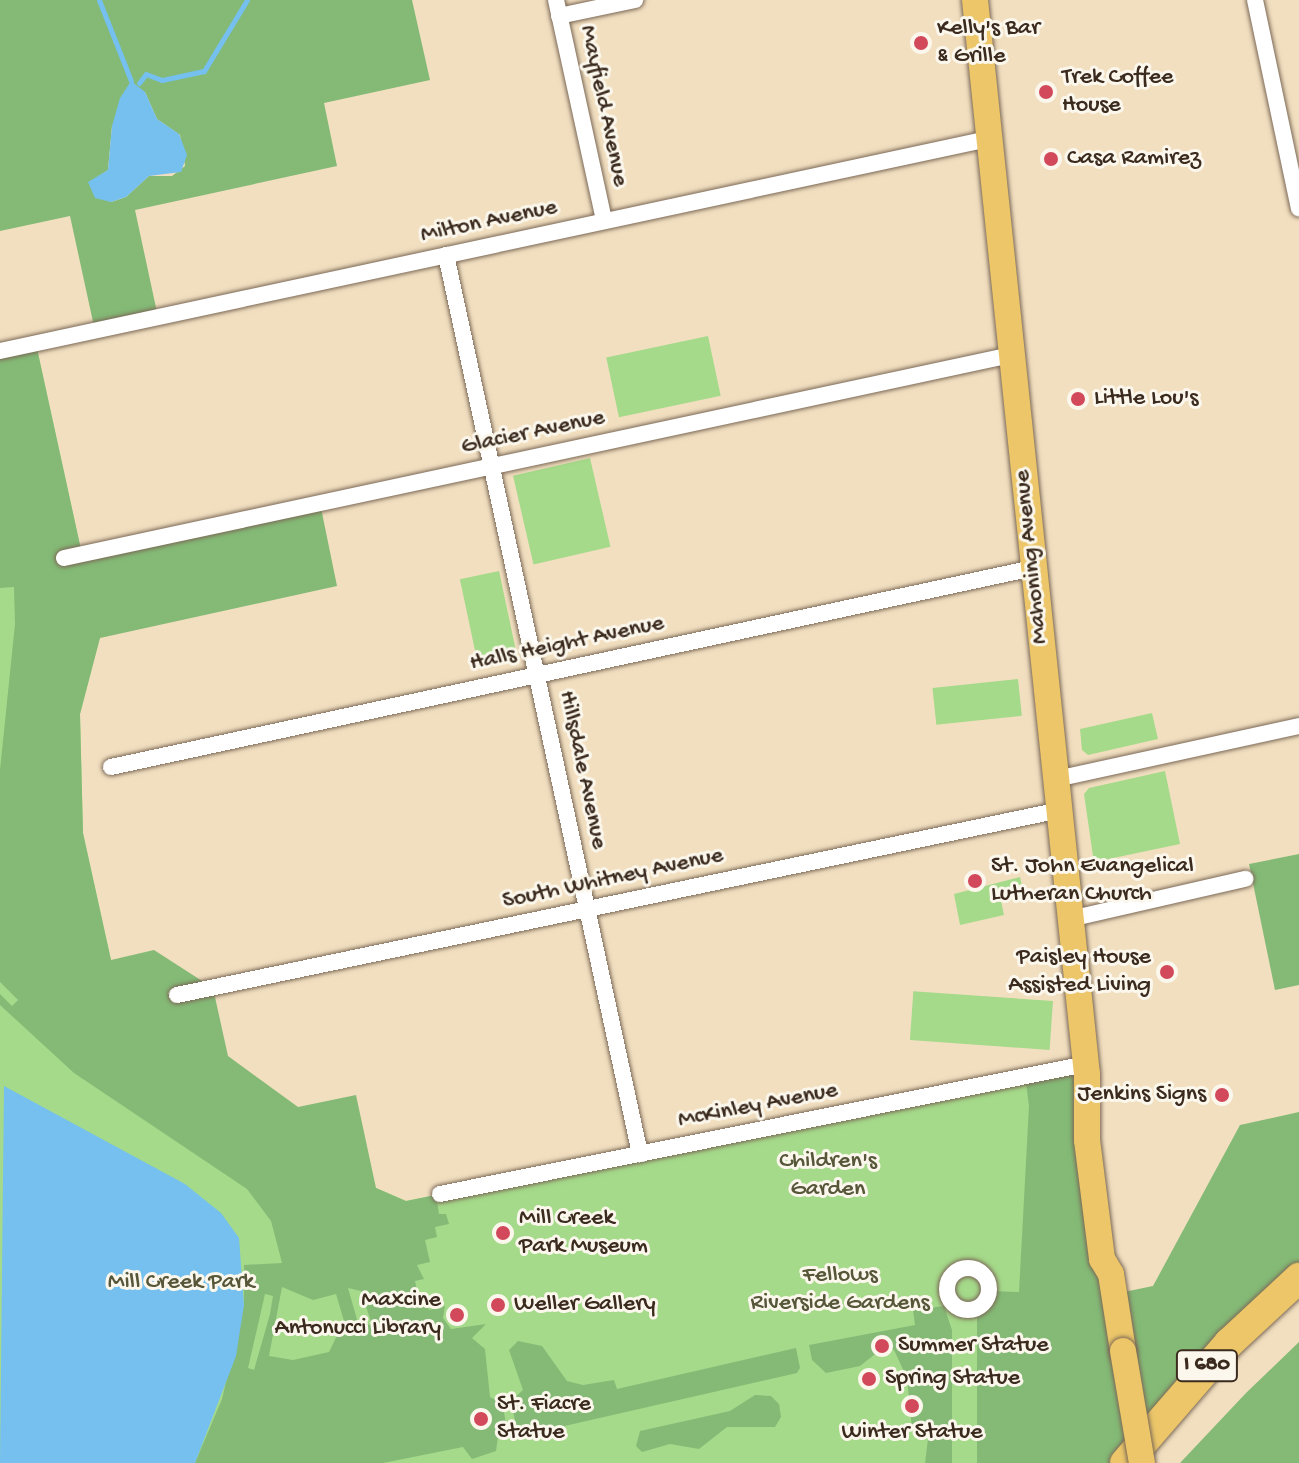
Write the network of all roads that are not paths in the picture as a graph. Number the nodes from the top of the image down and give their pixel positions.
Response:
1 (635, 0) edge
2 (975, 0) edge
3 (1255, 0) edge
4 (558, 8) edge
5 (988, 139) junction
6 (1299, 208) edge
7 (604, 221) junction
8 (446, 255) junction
9 (0, 351) edge
10 (1011, 355) junction
11 (491, 466) junction
12 (64, 558) dead end
13 (1033, 568) junction
14 (537, 675) junction
15 (1299, 726) edge
16 (111, 767) dead end
17 (1056, 779) junction
18 (1060, 810) junction
19 (1245, 879) dead end
20 (587, 909) junction
21 (1070, 919) junction
22 (177, 995) dead end
23 (1086, 1064) junction
24 (640, 1154) junction
25 (440, 1194) dead end
26 (1299, 1278) edge
27 (1125, 1463) edge
28 (1142, 1463) edge

1 - 4 street
2 - 5 main road, Mahoning Avenue
3 - 6 street
4 - 7 street, Mayfield Avenue
5 - 7 street, Milton Avenue
5 - 10 main road, Mahoning Avenue
7 - 8 street, Milton Avenue
8 - 9 street, Milton Avenue
8 - 11 street, Hillsdale Avenue
10 - 11 street, Glacier Avenue
10 - 13 main road, Mahoning Avenue
11 - 12 street, Glacier Avenue
11 - 14 street, Hillsdale Avenue
13 - 14 street, Halls Height Avenue
13 - 17 main road, Mahoning Avenue
14 - 16 street, Halls Height Avenue
14 - 20 street, Hillsdale Avenue
15 - 17 street
17 - 18 main road, Mahoning Avenue
18 - 20 street, South Whitney Avenue
18 - 21 main road, Mahoning Avenue
19 - 21 street
20 - 22 street, South Whitney Avenue
20 - 24 street, Hillsdale Avenue
21 - 23 main road, Mahoning Avenue
23 - 24 street, McKinley Avenue
23 - 28 main road, Mahoning Avenue, bridge
24 - 25 street, McKinley Avenue
26 - 27 highway, I 680

